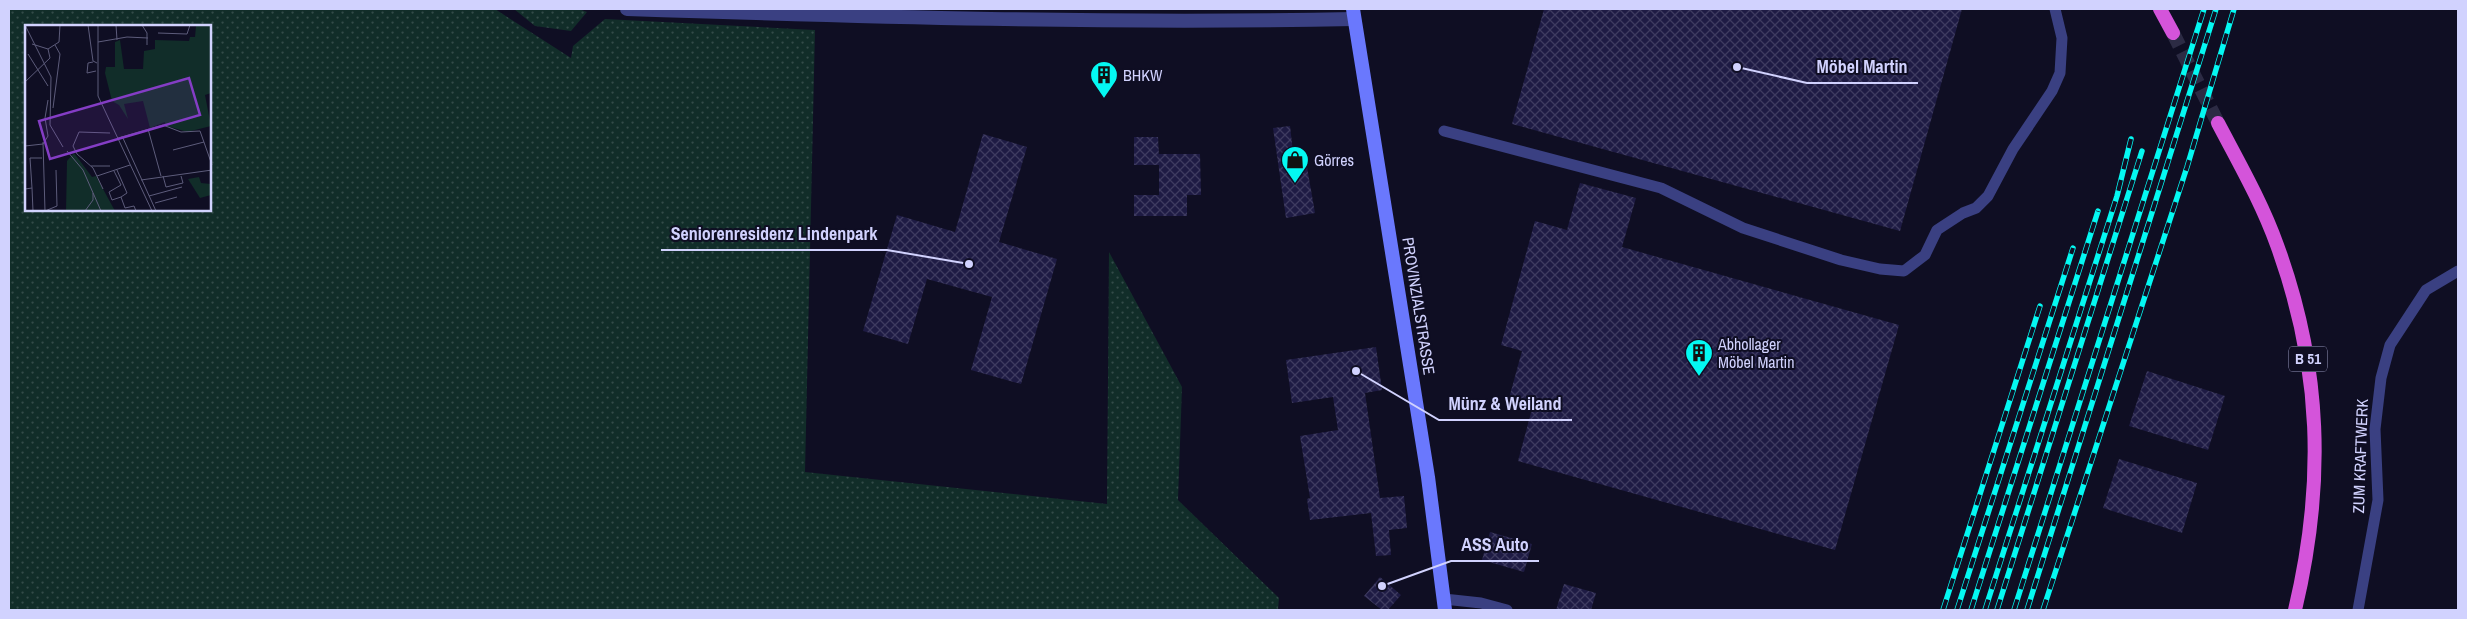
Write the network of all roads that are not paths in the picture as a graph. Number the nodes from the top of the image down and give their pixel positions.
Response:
1 (627, 9) edge
2 (2055, 9) edge
3 (2160, 9) edge
4 (843, 12) edge
5 (1354, 14) edge
6 (1277, 15) edge
7 (2173, 34) tunnel mouth
8 (2218, 123) tunnel mouth
9 (1444, 131) dead end
10 (2458, 271) edge
11 (1444, 604) edge
12 (1507, 610) edge
13 (2295, 610) edge
14 (2358, 610) edge

1 - 4 street
2 - 9 lane
3 - 7 highway
4 - 6 street
5 - 6 street
5 - 11 main road, PROVINZIALSTRASSE
8 - 13 highway, B 51
10 - 14 lane, ZUM KRAFTWERK
11 - 12 lane

